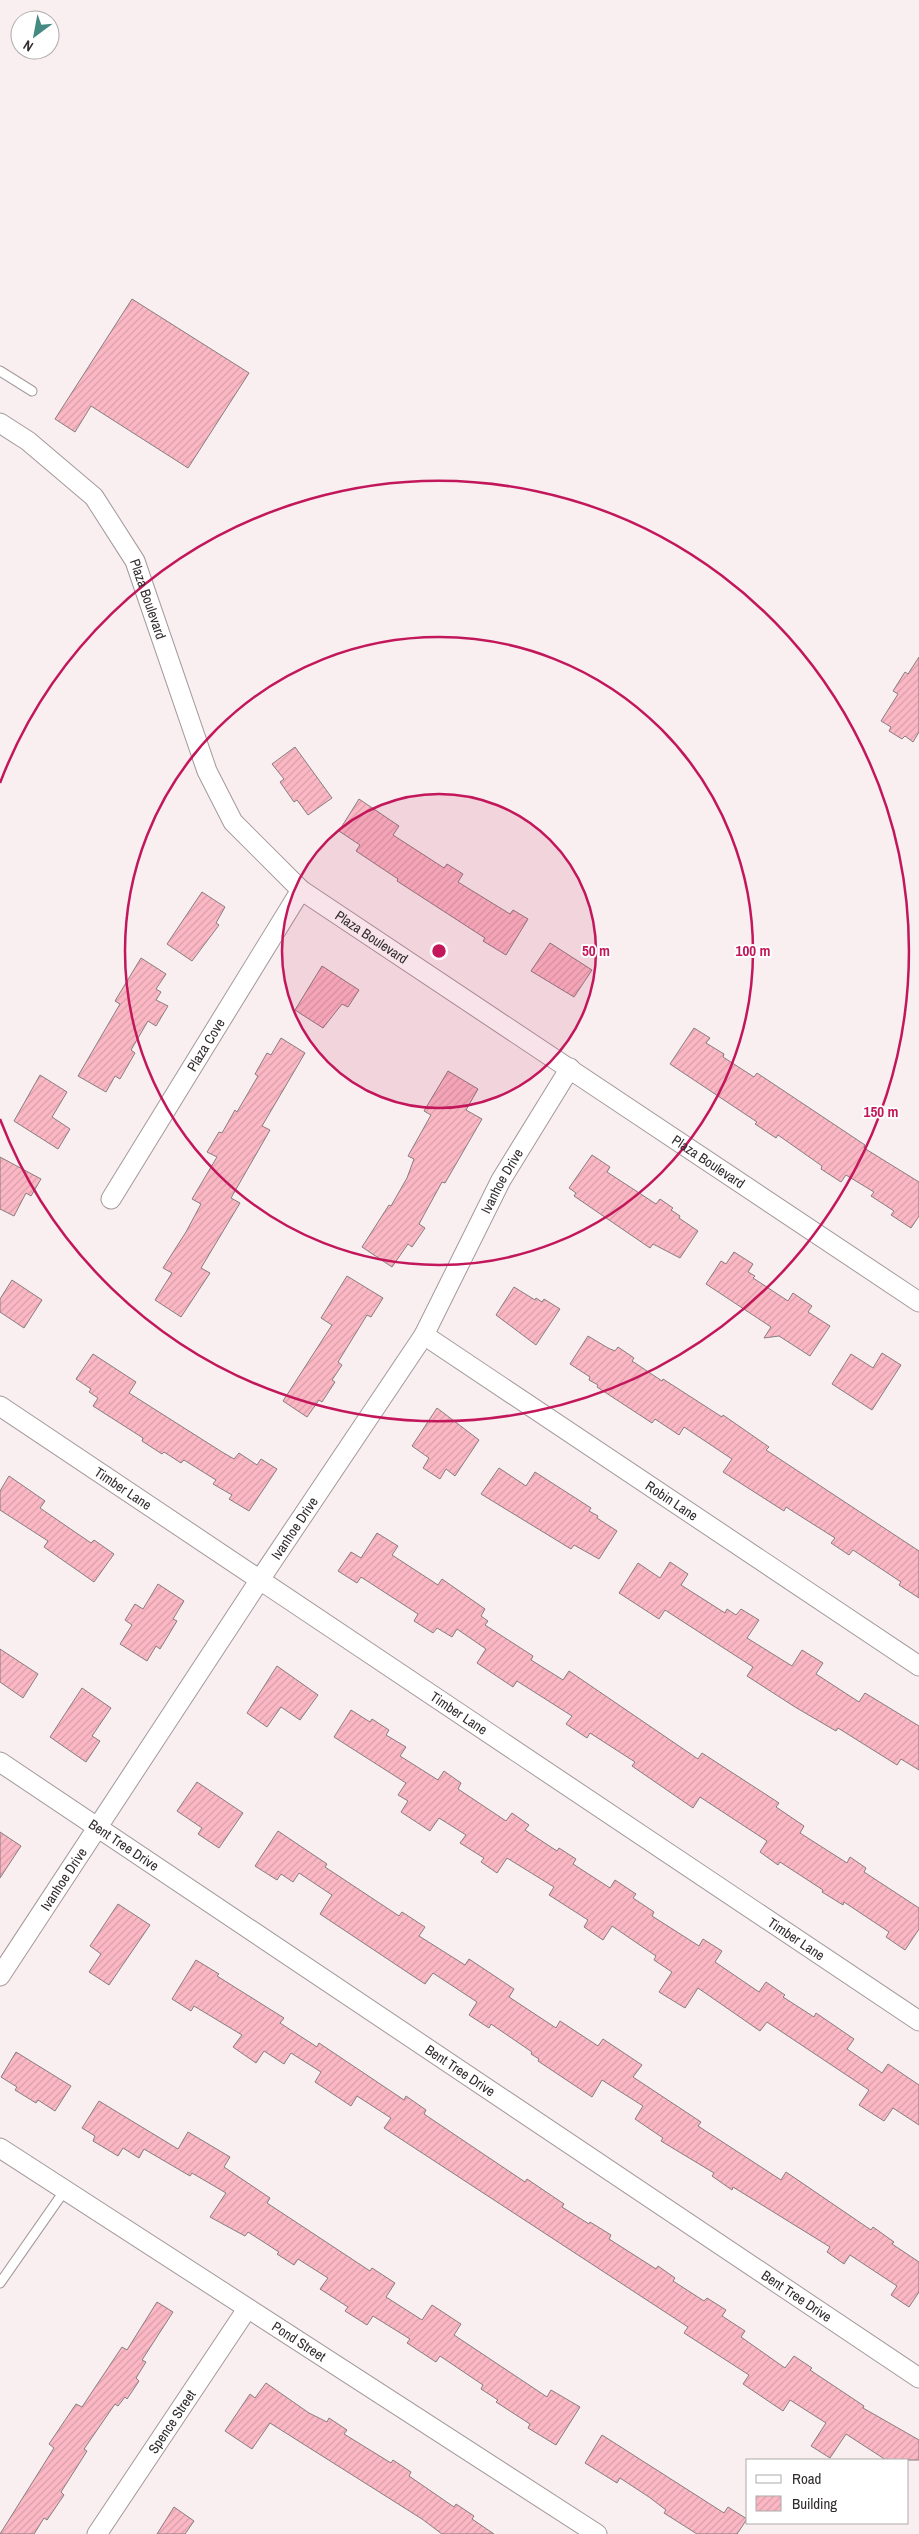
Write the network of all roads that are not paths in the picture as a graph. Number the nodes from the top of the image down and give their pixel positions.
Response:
1 (0, 371) edge
2 (32, 391) dead end
3 (0, 423) edge
4 (301, 890) junction
5 (570, 1068) junction
6 (111, 1199) dead end
7 (919, 1302) edge
8 (424, 1335) junction
9 (0, 1406) edge
10 (261, 1578) junction
11 (919, 1666) edge
12 (0, 1762) edge
13 (99, 1828) junction
14 (0, 1976) edge
15 (919, 2021) edge
16 (0, 2148) edge
17 (65, 2190) junction
18 (0, 2282) edge
19 (247, 2309) junction
20 (919, 2378) edge
21 (97, 2534) edge
22 (597, 2534) edge

1 - 2 lane
3 - 4 street, Plaza Boulevard
4 - 5 street, Plaza Boulevard
4 - 6 street, Plaza Cove
5 - 7 street, Plaza Boulevard
5 - 8 street, Ivanhoe Drive
8 - 10 street, Ivanhoe Drive
8 - 11 street, Robin Lane
9 - 10 street, Timber Lane
10 - 13 street, Ivanhoe Drive
10 - 15 street, Timber Lane
12 - 13 street, Bent Tree Drive
13 - 14 street, Ivanhoe Drive
13 - 20 street, Bent Tree Drive
16 - 17 street, Pond Street
17 - 18 lane
17 - 19 street, Pond Street
19 - 21 street, Spence Street
19 - 22 street, Pond Street

